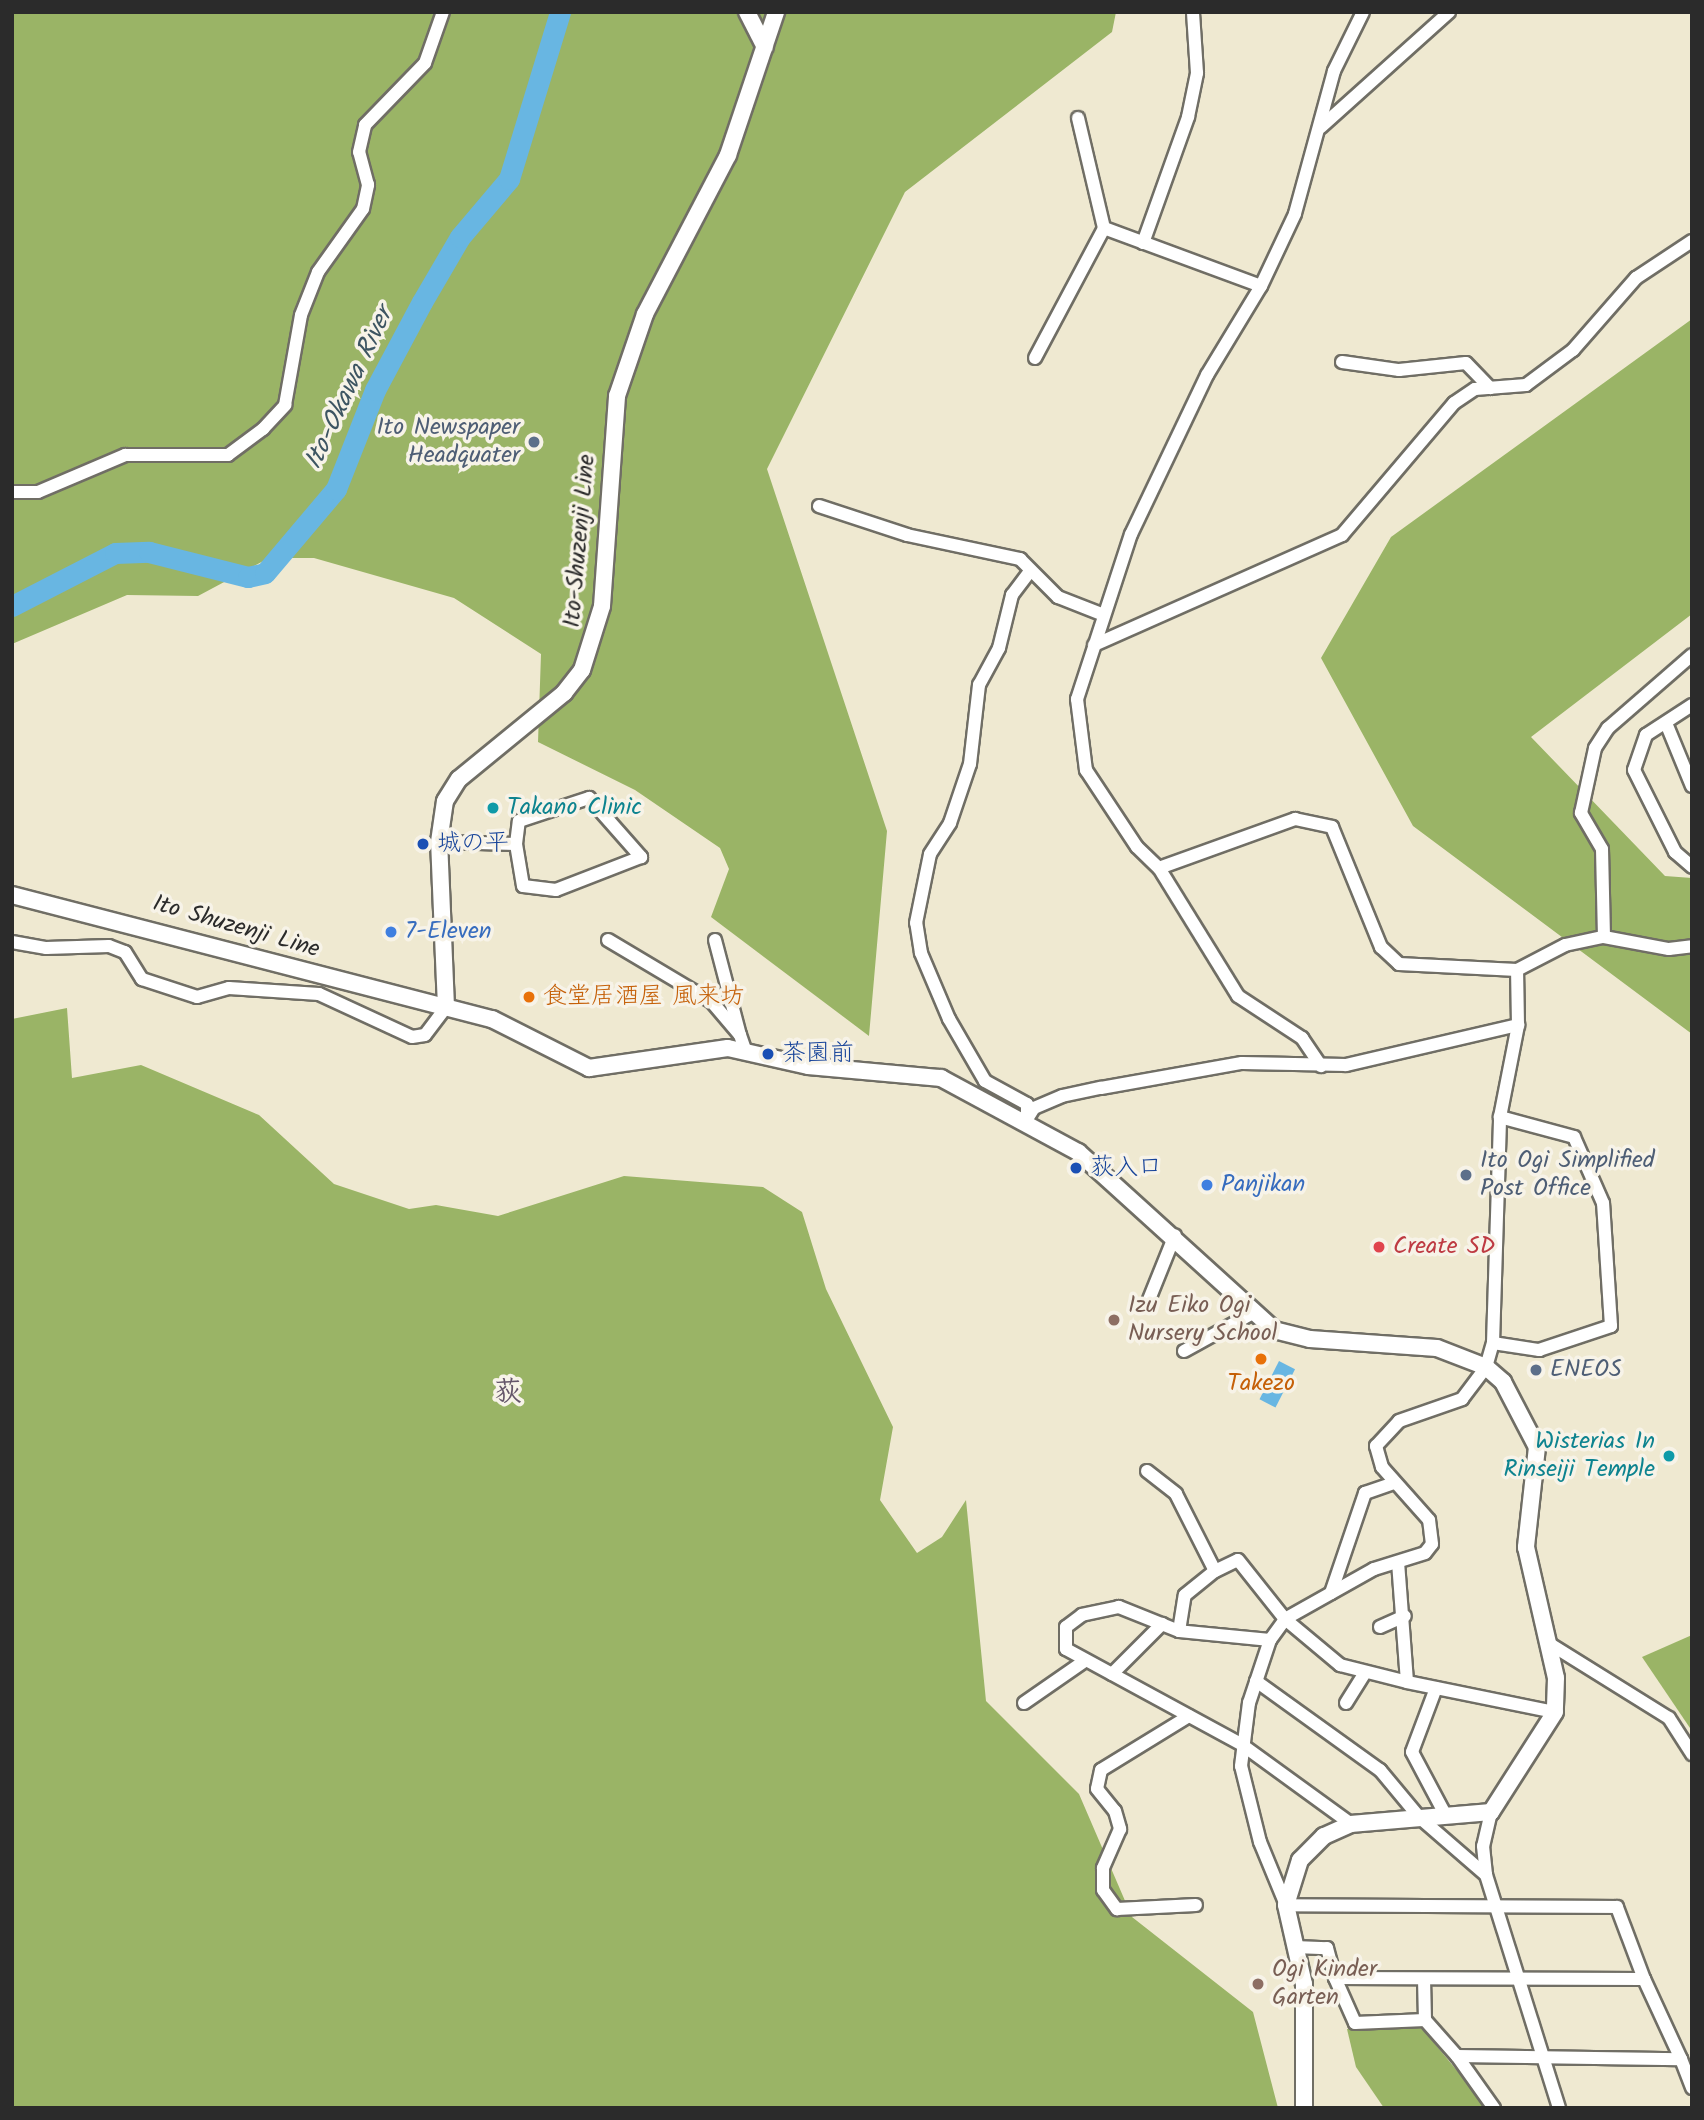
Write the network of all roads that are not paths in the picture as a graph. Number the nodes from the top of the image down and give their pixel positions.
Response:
1 (443, 12) edge
2 (747, 12) edge
3 (776, 12) edge
4 (1193, 12) edge
5 (1363, 12) edge
6 (1449, 12) edge
7 (765, 47) junction
8 (1078, 118) dead end
9 (1320, 127) junction
10 (1104, 228) junction
11 (1692, 241) edge
12 (1143, 243) junction
13 (1261, 286) junction
14 (1035, 358) dead end
15 (1342, 362) dead end
16 (1490, 388) junction
17 (12, 492) edge
18 (819, 506) dead end
19 (1030, 571) junction
20 (1104, 615) junction
21 (1094, 645) junction
22 (1692, 655) edge
23 (1692, 705) edge
24 (1666, 723) junction
25 (1689, 768) edge
26 (1692, 786) edge
27 (439, 842) junction
28 (516, 844) junction
29 (1692, 867) edge
30 (1159, 868) junction
31 (12, 895) edge
32 (1604, 937) junction
33 (608, 940) dead end
34 (715, 940) dead end
35 (12, 942) edge
36 (1692, 946) edge
37 (1517, 970) junction
38 (446, 1007) junction
39 (1518, 1024) junction
40 (740, 1035) junction
41 (746, 1052) junction
42 (1321, 1066) junction
43 (1500, 1117) junction
44 (1027, 1119) junction
45 (1175, 1235) junction
46 (1148, 1302) dead end
47 (1251, 1314) junction
48 (1493, 1343) junction
49 (1184, 1352) dead end
50 (1486, 1367) junction
51 (1147, 1471) dead end
52 (1394, 1483) junction
53 (1398, 1562) junction
54 (1214, 1571) junction
55 (1331, 1593) junction
56 (1405, 1616) junction
57 (1285, 1619) junction
58 (1162, 1624) junction
59 (1380, 1627) dead end
60 (1179, 1631) junction
61 (1270, 1640) junction
62 (1550, 1644) junction
63 (1086, 1660) junction
64 (1365, 1673) junction
65 (1112, 1674) junction
66 (1256, 1681) junction
67 (1407, 1682) junction
68 (1436, 1688) junction
69 (1024, 1703) dead end
70 (1346, 1703) dead end
71 (1555, 1712) junction
72 (1189, 1716) junction
73 (1241, 1744) junction
74 (1692, 1754) edge
75 (1491, 1812) junction
76 (1446, 1816) junction
77 (1419, 1817) junction
78 (1351, 1824) junction
79 (1486, 1875) junction
80 (1196, 1905) dead end
81 (1286, 1905) junction
82 (1498, 1907) junction
83 (1294, 1947) junction
84 (1335, 1978) junction
85 (1424, 1979) junction
86 (1644, 1979) junction
87 (1520, 1980) junction
88 (1425, 2020) junction
89 (1457, 2056) junction
90 (1542, 2056) junction
91 (1681, 2059) junction
92 (1692, 2088) edge
93 (1304, 2108) edge
94 (1494, 2108) edge
95 (1559, 2108) edge

1 - 17 street
2 - 7 main road
3 - 7 main road, Ito-Shuzenji Line
4 - 12 street
5 - 9 street
6 - 9 street
7 - 27 main road, Ito-Shuzenji Line
8 - 10 street
9 - 13 street
10 - 12 street
10 - 14 street
11 - 16 street
12 - 13 street
13 - 20 street
15 - 16 street
16 - 21 street
18 - 19 street
19 - 20 street
19 - 44 street
20 - 21 street
21 - 30 street
22 - 32 street
23 - 24 street
24 - 25 street
24 - 29 street
25 - 26 street
27 - 28 street
27 - 38 main road, Ito-Shuzenji Line
28 - 28 street
30 - 37 street
30 - 42 street
31 - 38 main road, Ito Shuzenji Line
32 - 36 street
32 - 37 street
33 - 40 street
34 - 40 street
35 - 38 street
37 - 39 street
38 - 41 main road, Ito Shuzenji Line
39 - 42 street
39 - 43 street
40 - 41 street
41 - 44 main road, Ito Shuzenji Line
42 - 44 street
43 - 48 street
43 - 48 street
44 - 45 main road, Ito Shuzenji Line
45 - 46 street
45 - 47 main road, Ito Shuzenji Line
47 - 49 street
47 - 50 main road, Ito Shuzenji Line
48 - 50 street
50 - 52 street
50 - 62 main road
51 - 54 street
52 - 53 street
52 - 55 street
53 - 55 street
53 - 56 street
54 - 57 street
54 - 60 street
55 - 57 street
56 - 59 street
56 - 67 street
57 - 61 street
57 - 64 street
58 - 60 street
58 - 63 street
58 - 65 street
60 - 61 street
61 - 66 street
62 - 71 main road
62 - 74 street
63 - 65 street
63 - 69 street
64 - 67 street
64 - 70 street
65 - 72 street
66 - 73 street
66 - 77 street
67 - 68 street
68 - 71 street
68 - 76 street
71 - 75 main road
72 - 73 street
72 - 80 street
73 - 78 street
73 - 81 street
75 - 76 main road
75 - 79 street
76 - 77 main road
77 - 78 main road
77 - 79 street
78 - 81 main road
79 - 82 street
81 - 82 street
81 - 83 main road
82 - 86 street
82 - 87 street
83 - 84 street
83 - 93 main road
84 - 85 street
84 - 88 street
85 - 87 street
85 - 88 street
86 - 87 street
86 - 91 street
87 - 90 street
88 - 89 street
89 - 90 street
89 - 94 street
90 - 91 street
90 - 95 street
91 - 92 street

